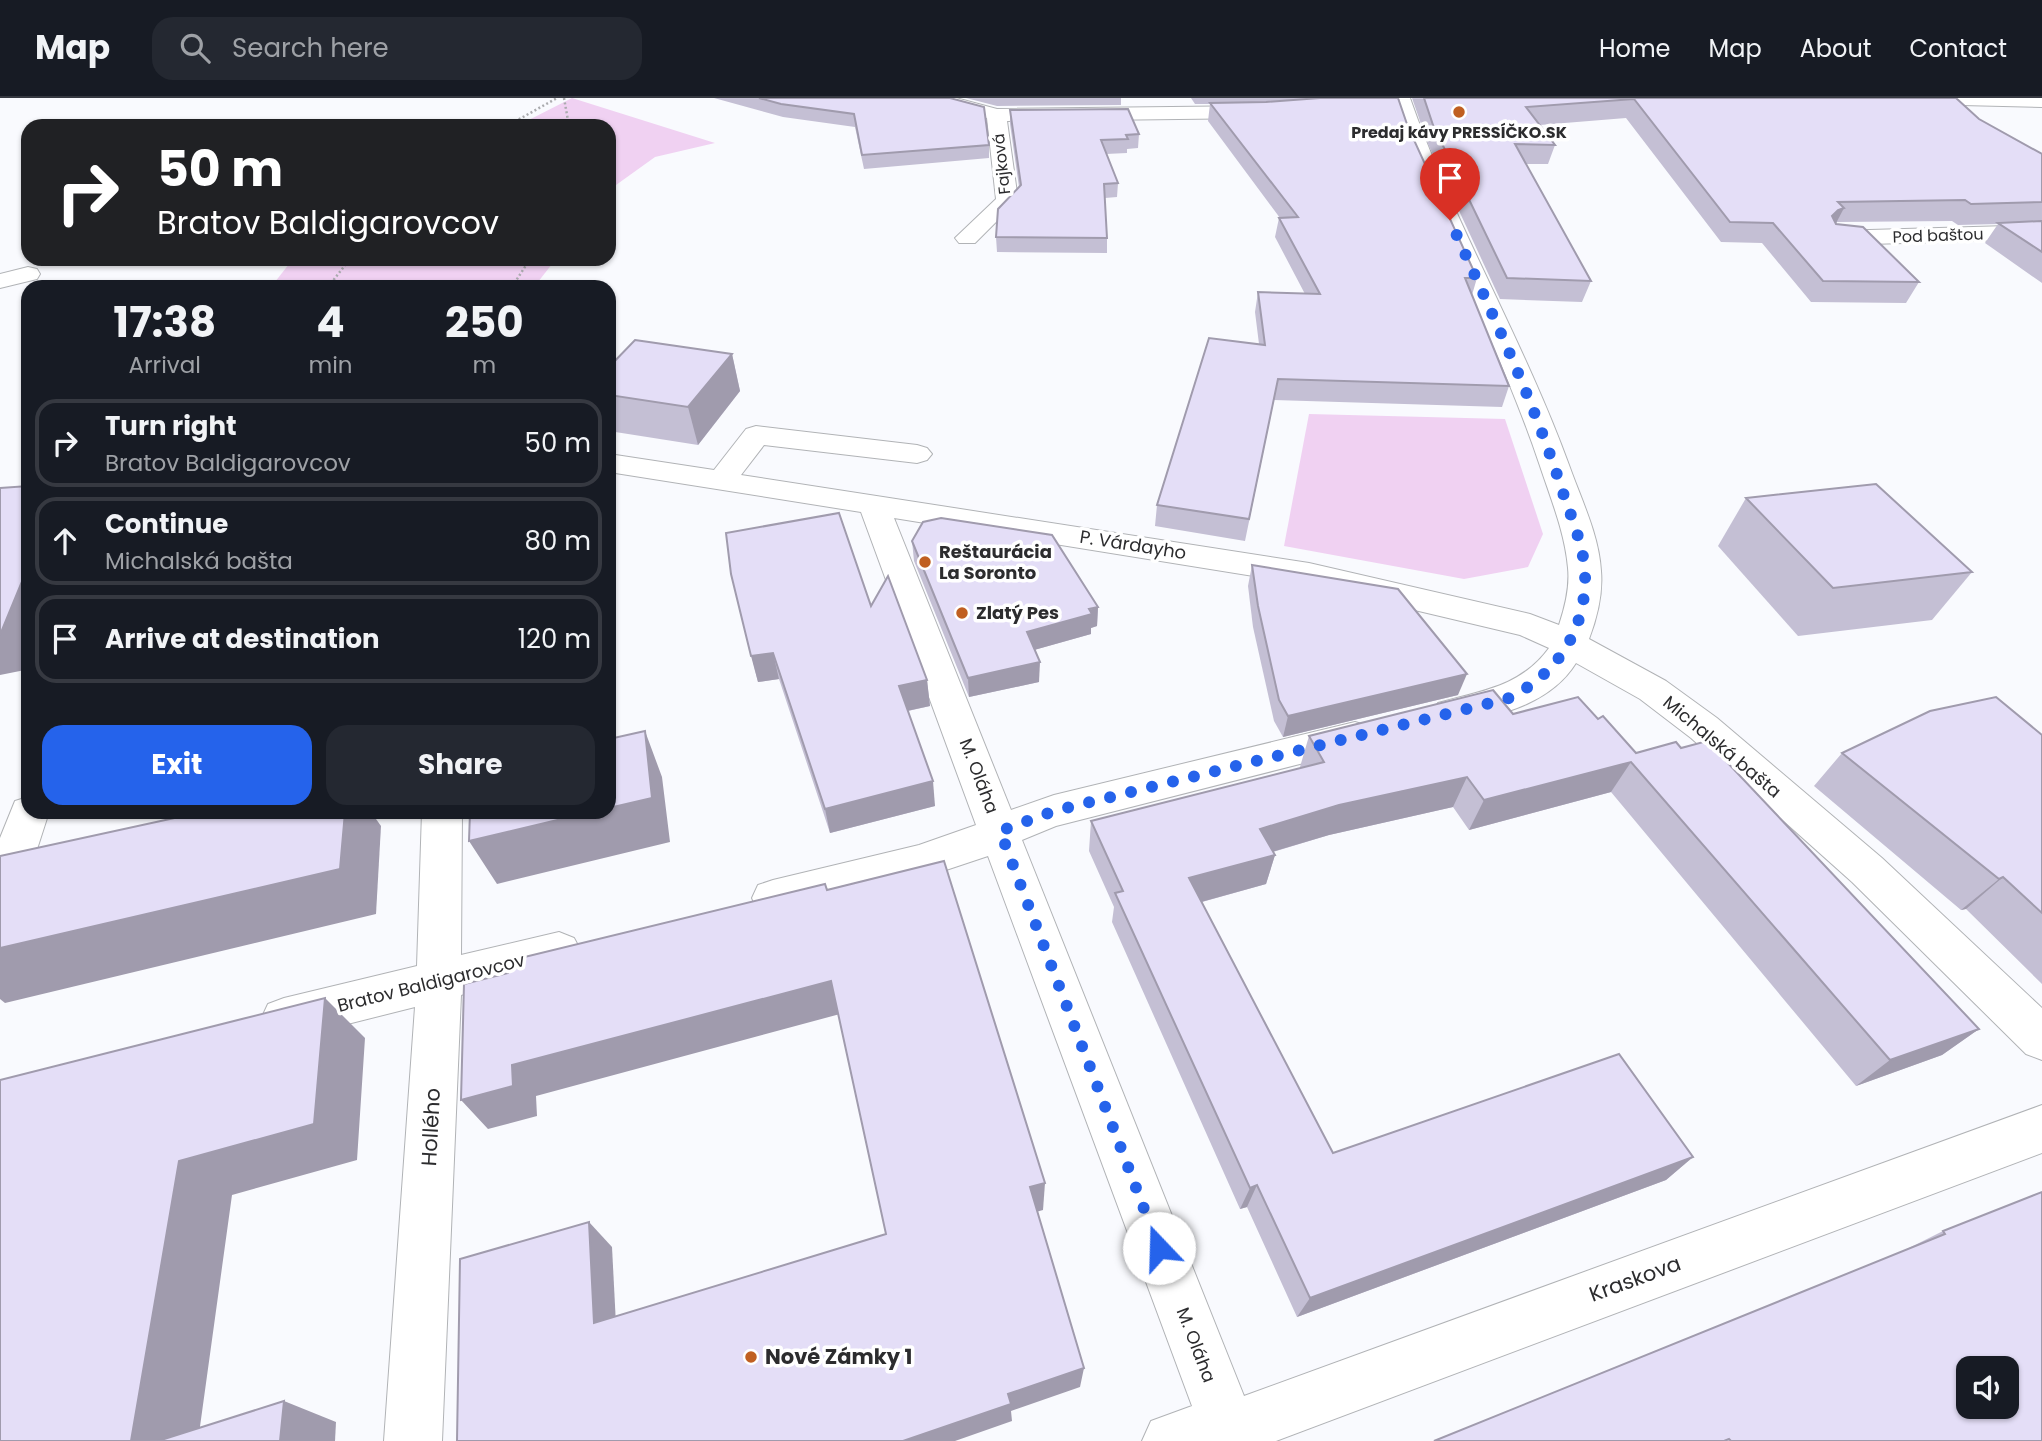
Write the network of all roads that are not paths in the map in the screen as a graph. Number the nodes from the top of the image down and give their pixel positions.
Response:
1 (934, 98) edge
2 (1920, 98) edge
3 (1397, 100) edge
4 (2042, 101) edge
5 (1277, 111) edge
6 (996, 115) junction
7 (2042, 232) edge
8 (967, 238) dead end
9 (1835, 238) edge
10 (28, 274) dead end
11 (0, 281) edge
12 (917, 454) dead end
13 (616, 464) edge
14 (721, 481) junction
15 (873, 504) junction
16 (1568, 643) junction
17 (27, 819) edge
18 (442, 819) edge
19 (1000, 831) junction
20 (0, 899) edge
21 (737, 906) edge
22 (602, 940) edge
23 (439, 980) junction
24 (250, 1028) edge
25 (2042, 1039) edge
26 (2042, 1129) edge
27 (1230, 1436) edge
28 (413, 1441) edge
29 (1171, 1441) edge

1 - 6 street, Fajková
2 - 4 street
3 - 16 street
5 - 6 street, Fajková
6 - 8 street, Fajková
7 - 9 street, Pod baštou
10 - 11 street
12 - 14 street
13 - 14 street, P. Várdayho
14 - 15 street, P. Várdayho
15 - 16 street, P. Várdayho
15 - 19 street, M. Oláha
16 - 19 street
16 - 25 street, Michalská bašta
17 - 20 street
18 - 23 street, Hollého
19 - 21 street
19 - 27 street, M. Oláha
22 - 23 street, Bratov Baldigarovcov
23 - 24 street, Bratov Baldigarovcov
23 - 28 street, Hollého
26 - 27 street, Kraskova
27 - 29 street, Kraskova

